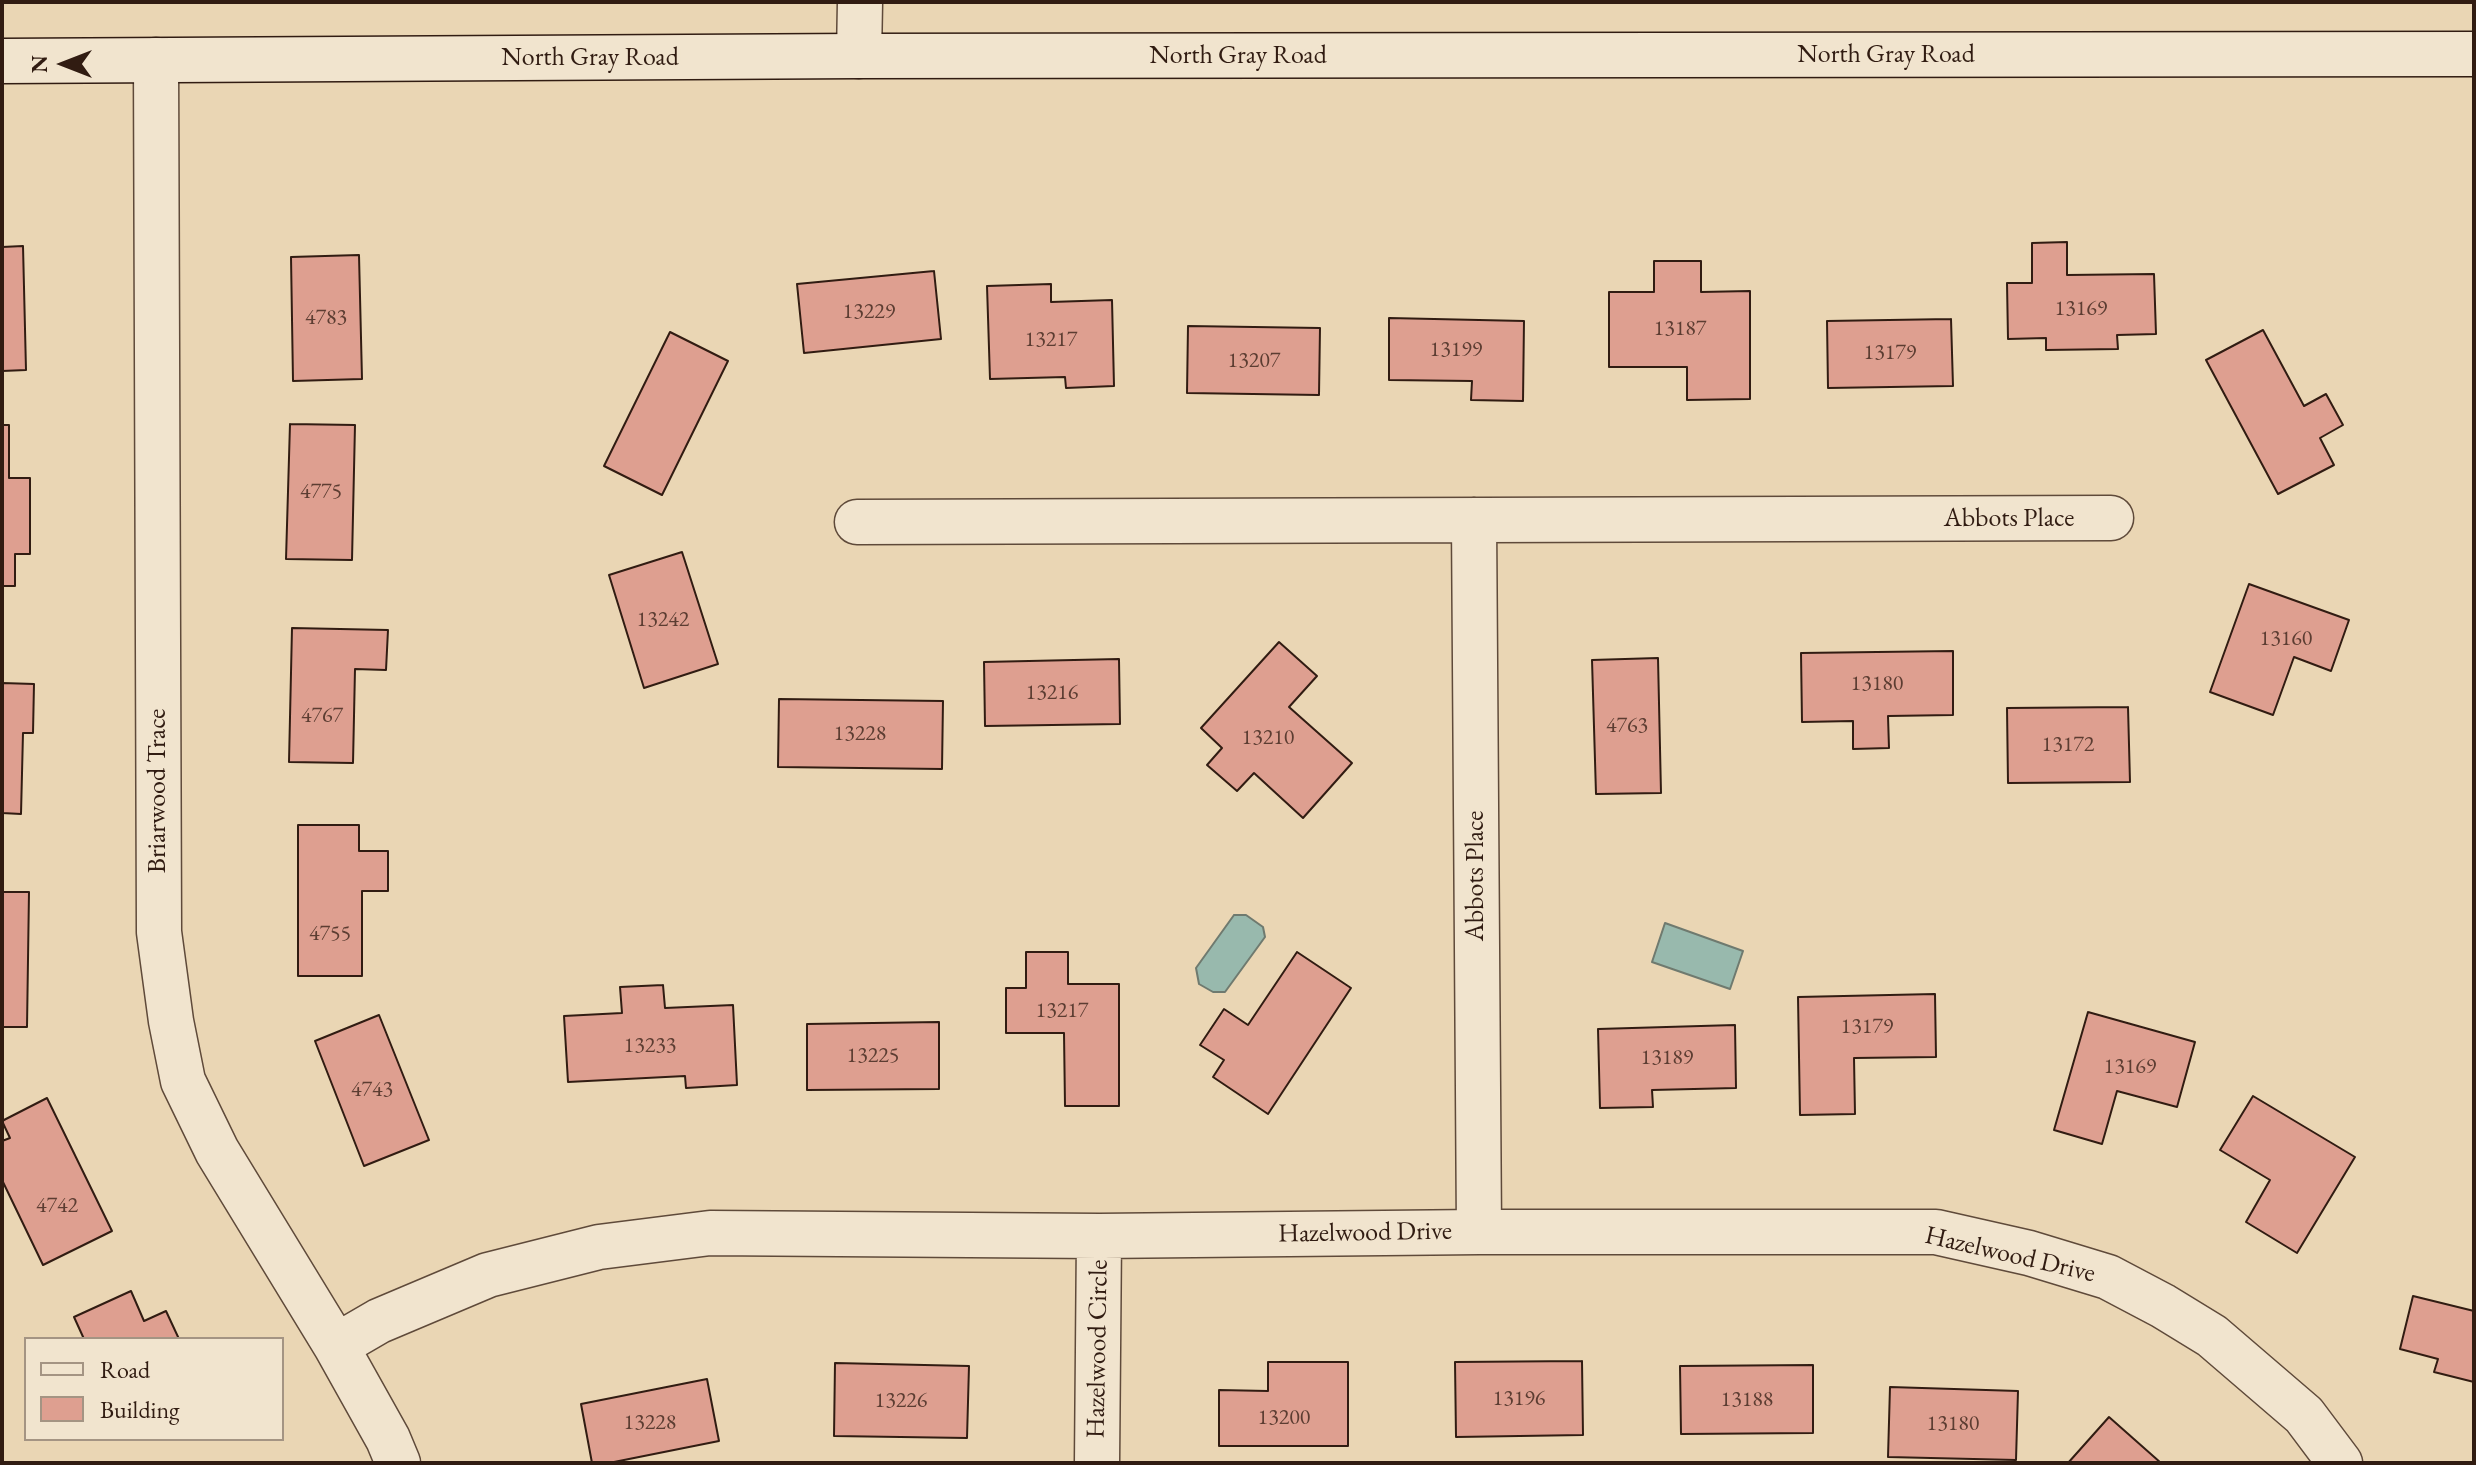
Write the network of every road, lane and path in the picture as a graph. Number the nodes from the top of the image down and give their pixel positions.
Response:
1 (860, 2) edge
2 (2474, 54) edge
3 (859, 56) junction
4 (156, 60) junction
5 (2, 61) edge
6 (2111, 518) dead end
7 (1474, 520) junction
8 (857, 522) dead end
9 (1479, 1232) junction
10 (1099, 1236) junction
11 (336, 1346) junction
12 (398, 1463) edge
13 (1097, 1463) edge
14 (2340, 1463) edge

1 - 3 street
2 - 3 street, North Gray Road
3 - 4 street, North Gray Road
4 - 5 street, North Gray Road
4 - 11 street, Briarwood Trace
6 - 7 street, Abbots Place
7 - 8 street, Abbots Place
7 - 9 street, Abbots Place
9 - 10 street, Hazelwood Drive
9 - 14 street, Hazelwood Drive
10 - 11 street, Hazelwood Drive
10 - 13 street, Hazelwood Circle
11 - 12 street, Briarwood Trace

